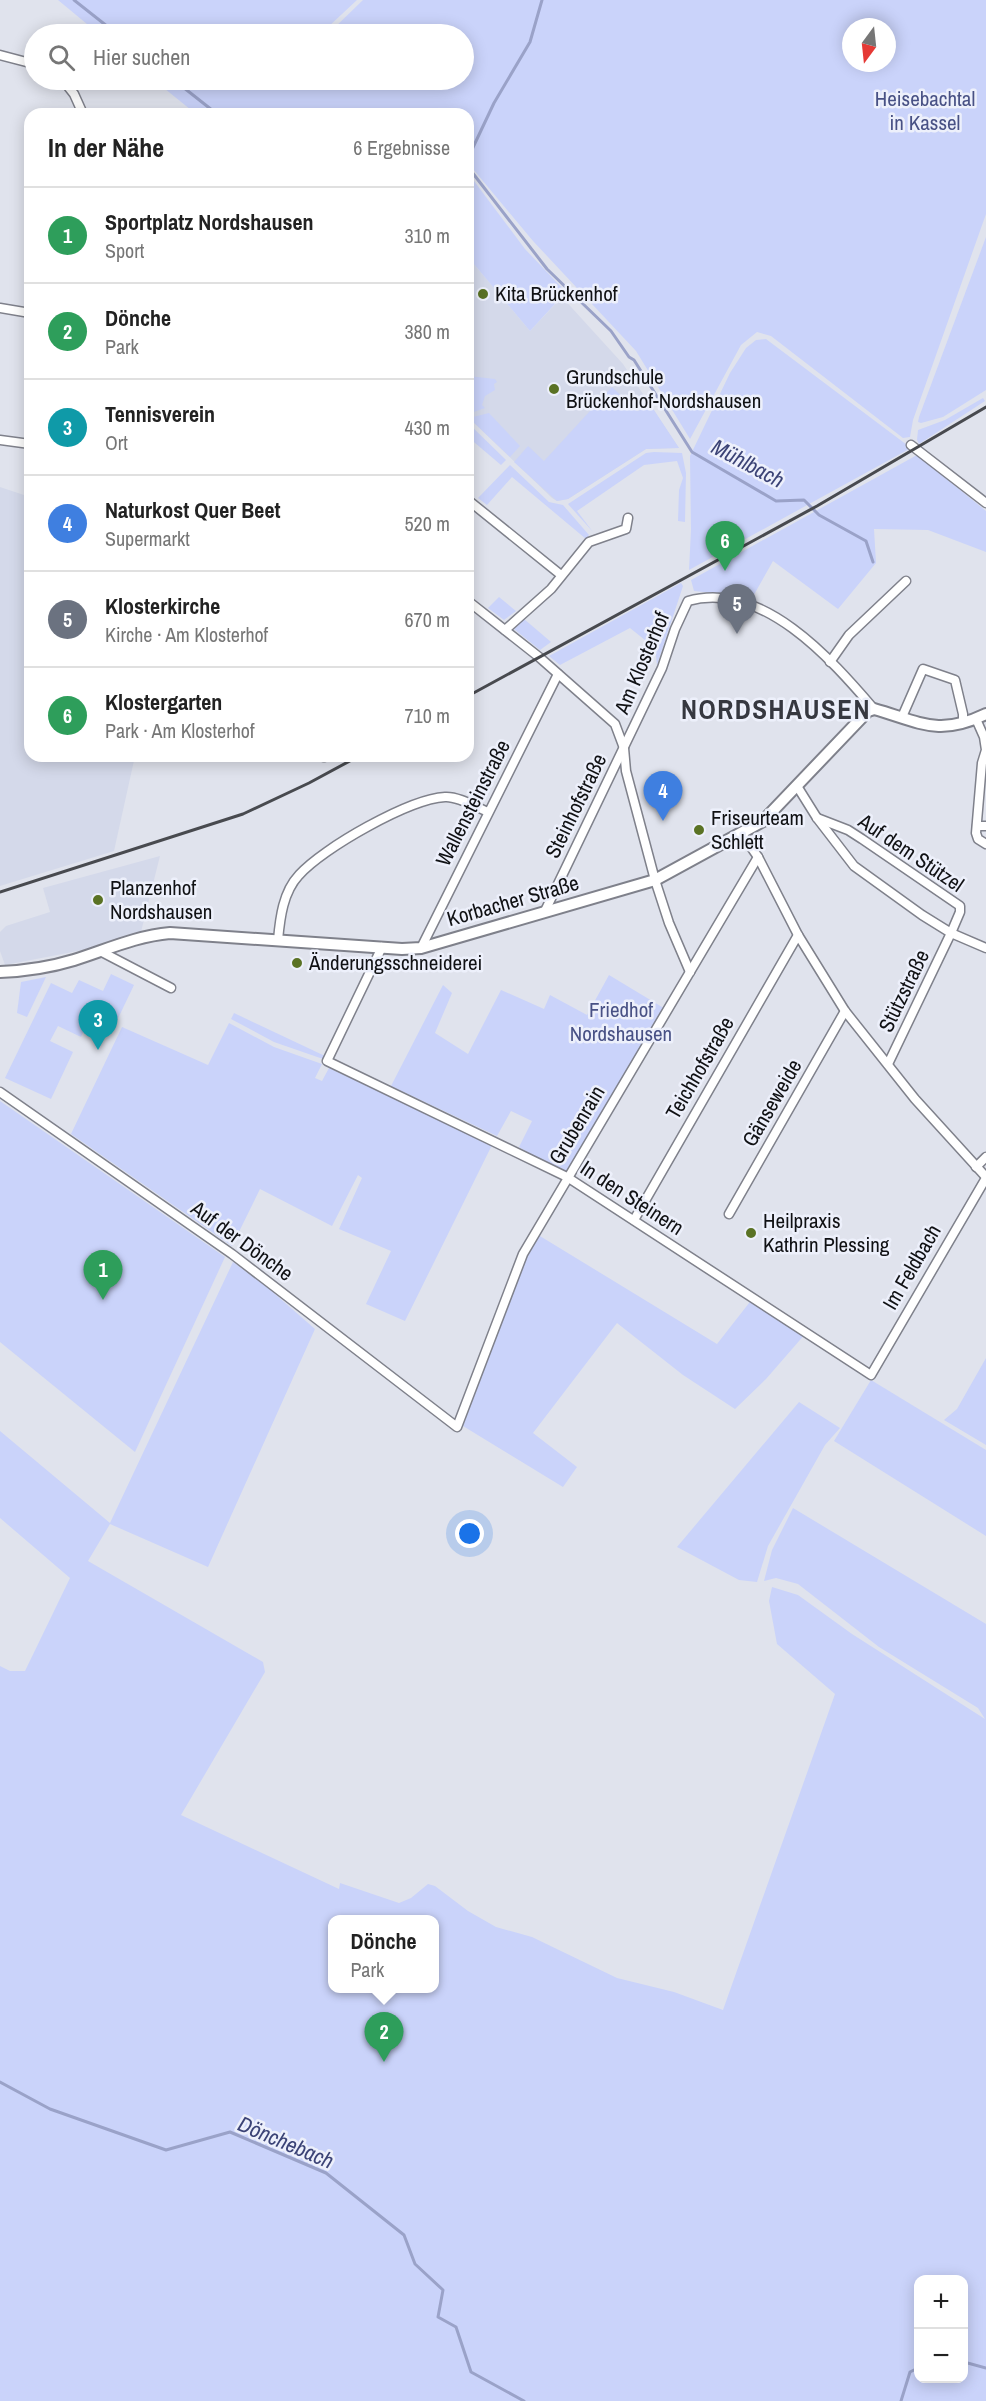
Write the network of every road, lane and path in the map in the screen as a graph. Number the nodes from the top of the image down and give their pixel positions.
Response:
1 (0, 55) edge
2 (24, 61) edge
3 (71, 90) edge
4 (80, 108) edge
5 (0, 308) edge
6 (24, 312) edge
7 (0, 440) edge
8 (24, 443) edge
9 (911, 444) dead end
10 (986, 503) edge
11 (474, 505) edge
12 (628, 518) dead end
13 (561, 575) junction
14 (906, 581) dead end
15 (474, 606) edge
16 (505, 630) junction
17 (830, 662) junction
18 (558, 674) junction
19 (874, 709) junction
20 (902, 717) junction
21 (981, 717) edge
22 (963, 723) junction
23 (624, 748) junction
24 (797, 786) junction
25 (488, 812) junction
26 (817, 818) junction
27 (981, 826) edge
28 (742, 834) junction
29 (986, 844) edge
30 (758, 856) junction
31 (655, 880) junction
32 (545, 911) junction
33 (951, 933) junction
34 (798, 935) junction
35 (278, 940) junction
36 (382, 947) junction
37 (421, 948) junction
38 (986, 948) edge
39 (100, 951) junction
40 (0, 972) edge
41 (690, 972) junction
42 (171, 988) dead end
43 (846, 1011) junction
44 (888, 1064) junction
45 (0, 1092) edge
46 (986, 1157) edge
47 (976, 1167) junction
48 (567, 1177) junction
49 (986, 1178) edge
50 (729, 1214) dead end
51 (634, 1220) junction
52 (871, 1375) joint
53 (457, 1427) joint

1 - 2 street
3 - 4 street
5 - 6 street
7 - 8 street
9 - 10 street
11 - 13 street
12 - 13 street
13 - 16 street
14 - 17 street
15 - 16 street
16 - 18 street
17 - 19 street, Am Klosterhof
17 - 23 street, Am Klosterhof
18 - 23 street
18 - 25 street, Wallensteinstraße
19 - 20 street
19 - 24 street, Korbacher Straße
20 - 22 street
20 - 22 street
21 - 22 street
21 - 27 street
23 - 31 street
23 - 32 street, Steinhofstraße
24 - 26 street
24 - 28 street, Korbacher Straße
25 - 35 street
25 - 37 street, Wallensteinstraße
26 - 33 street
26 - 33 street, Auf dem Stützel
27 - 29 street
28 - 30 street
28 - 31 street, Korbacher Straße
30 - 34 street
30 - 41 street, Grubenrain
31 - 32 street, Korbacher Straße
31 - 41 street
32 - 37 street, Korbacher Straße
33 - 38 street
33 - 44 street, Stützstraße
34 - 43 street
34 - 51 street, Teichhofstraße
35 - 36 street, Korbacher Straße
35 - 39 street, Korbacher Straße
36 - 37 street, Korbacher Straße
36 - 48 street, In den Steinern
39 - 40 street, Korbacher Straße
39 - 42 street
41 - 48 street, Grubenrain
43 - 44 street
43 - 50 street, Gänseweide
44 - 47 street
45 - 53 street, Auf der Dönche
46 - 47 street
47 - 49 street
48 - 51 street, In den Steinern
48 - 53 street, Grubenrain
49 - 52 street, Im Feldbach
51 - 52 street, In den Steinern

